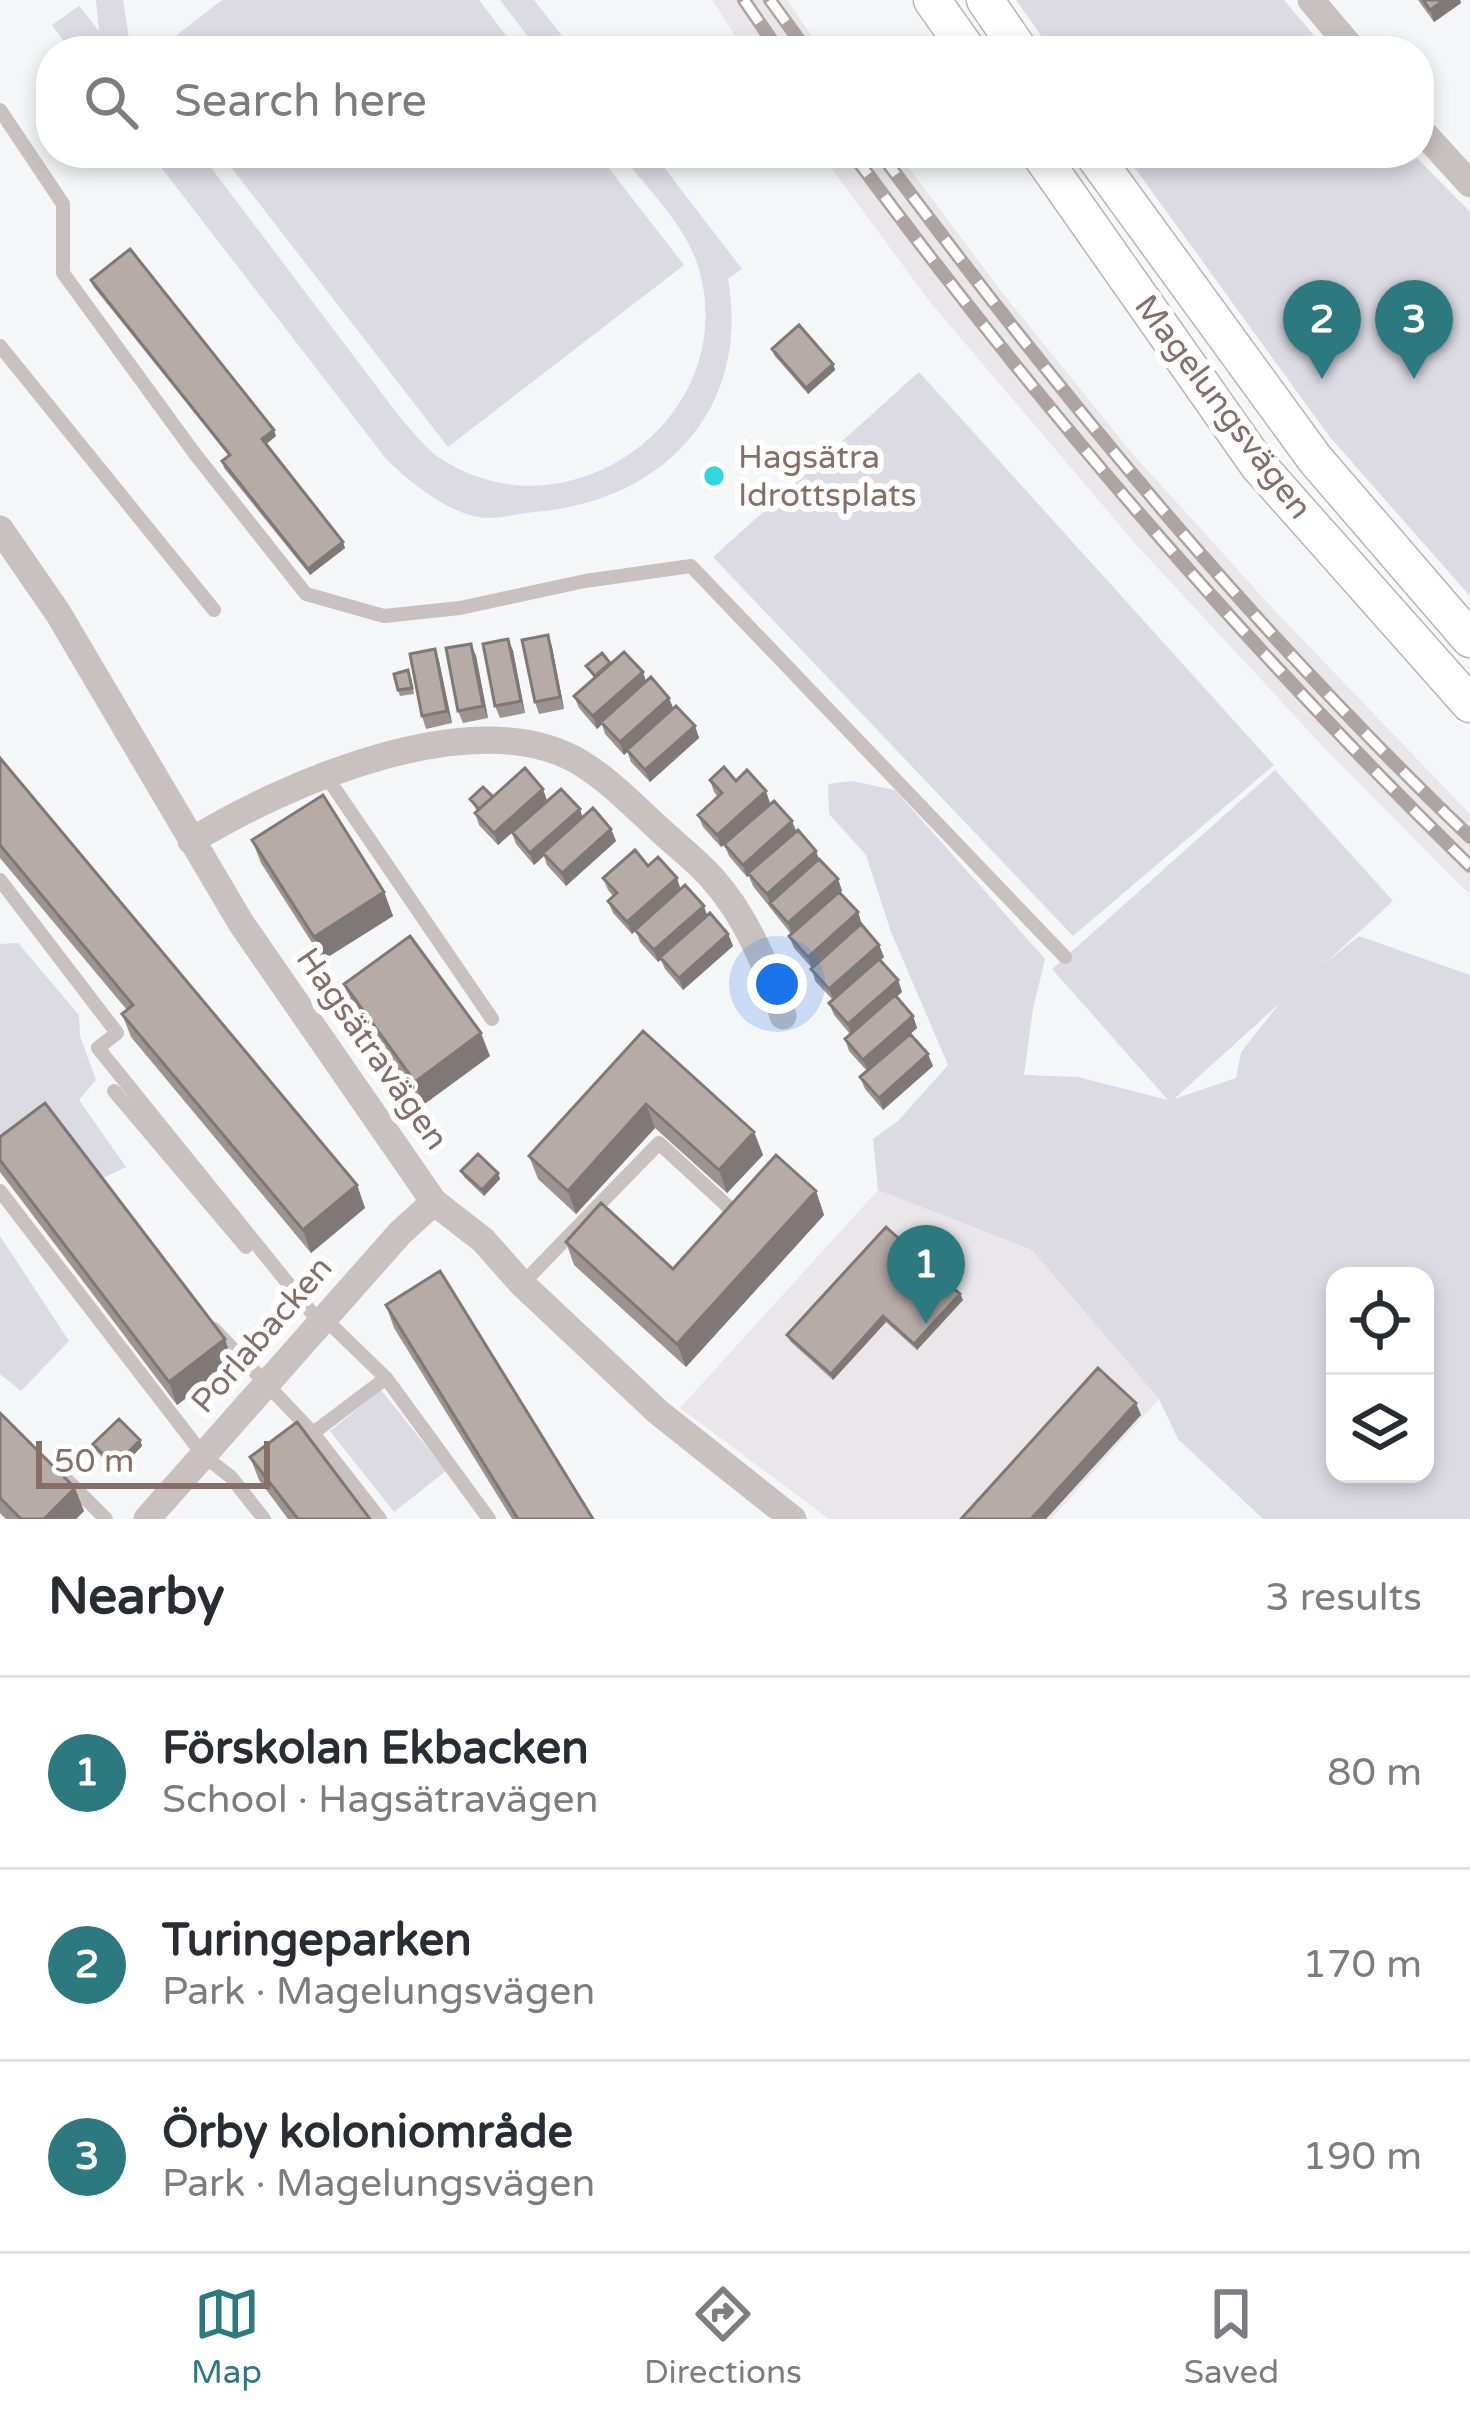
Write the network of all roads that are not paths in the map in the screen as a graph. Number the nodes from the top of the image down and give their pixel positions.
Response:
1 (932, 0) edge
2 (985, 0) edge
3 (1311, 0) edge
4 (957, 36) edge
5 (1010, 36) edge
6 (1341, 36) edge
7 (0, 110) edge
8 (1434, 144) edge
9 (36, 164) edge
10 (39, 168) edge
11 (1050, 168) edge
12 (1103, 168) edge
13 (1470, 184) edge
14 (0, 346) edge
15 (0, 529) edge
16 (214, 610) dead end
17 (1470, 639) edge
18 (1470, 704) edge
19 (324, 773) junction
20 (191, 841) junction
21 (0, 880) edge
22 (1065, 957) dead end
23 (783, 1016) dead end
24 (492, 1018) dead end
25 (114, 1091) dead end
26 (0, 1191) edge
27 (434, 1202) junction
28 (602, 1206) junction
29 (616, 1220) edge
30 (721, 1230) edge
31 (522, 1284) junction
32 (204, 1316) edge
33 (320, 1323) junction
34 (386, 1378) junction
35 (265, 1385) junction
36 (313, 1433) junction
37 (204, 1456) junction
38 (56, 1468) edge
39 (106, 1519) edge
40 (147, 1519) edge
41 (264, 1519) edge
42 (380, 1519) edge
43 (489, 1519) edge
44 (793, 1519) edge

1 - 4 main road
2 - 5 main road
3 - 6 street
7 - 9 lane
8 - 13 street
10 - 22 lane
11 - 18 main road, Magelungsvägen
12 - 17 main road, Magelungsvägen
14 - 16 lane
15 - 20 street, Hagsätravägen
19 - 20 street
19 - 23 street
19 - 24 lane
20 - 27 street, Hagsätravägen
21 - 33 lane
25 - 33 lane
26 - 37 lane
27 - 31 street, Hagsätravägen
27 - 33 street, Porlabacken
28 - 29 lane
28 - 30 lane
28 - 31 lane
31 - 44 street, Hagsätravägen
32 - 35 lane
33 - 34 lane
33 - 35 street, Porlabacken
34 - 36 lane
34 - 43 lane
35 - 36 lane
35 - 37 street, Porlabacken
36 - 42 lane
37 - 40 street, Porlabacken
37 - 41 lane
38 - 39 lane

